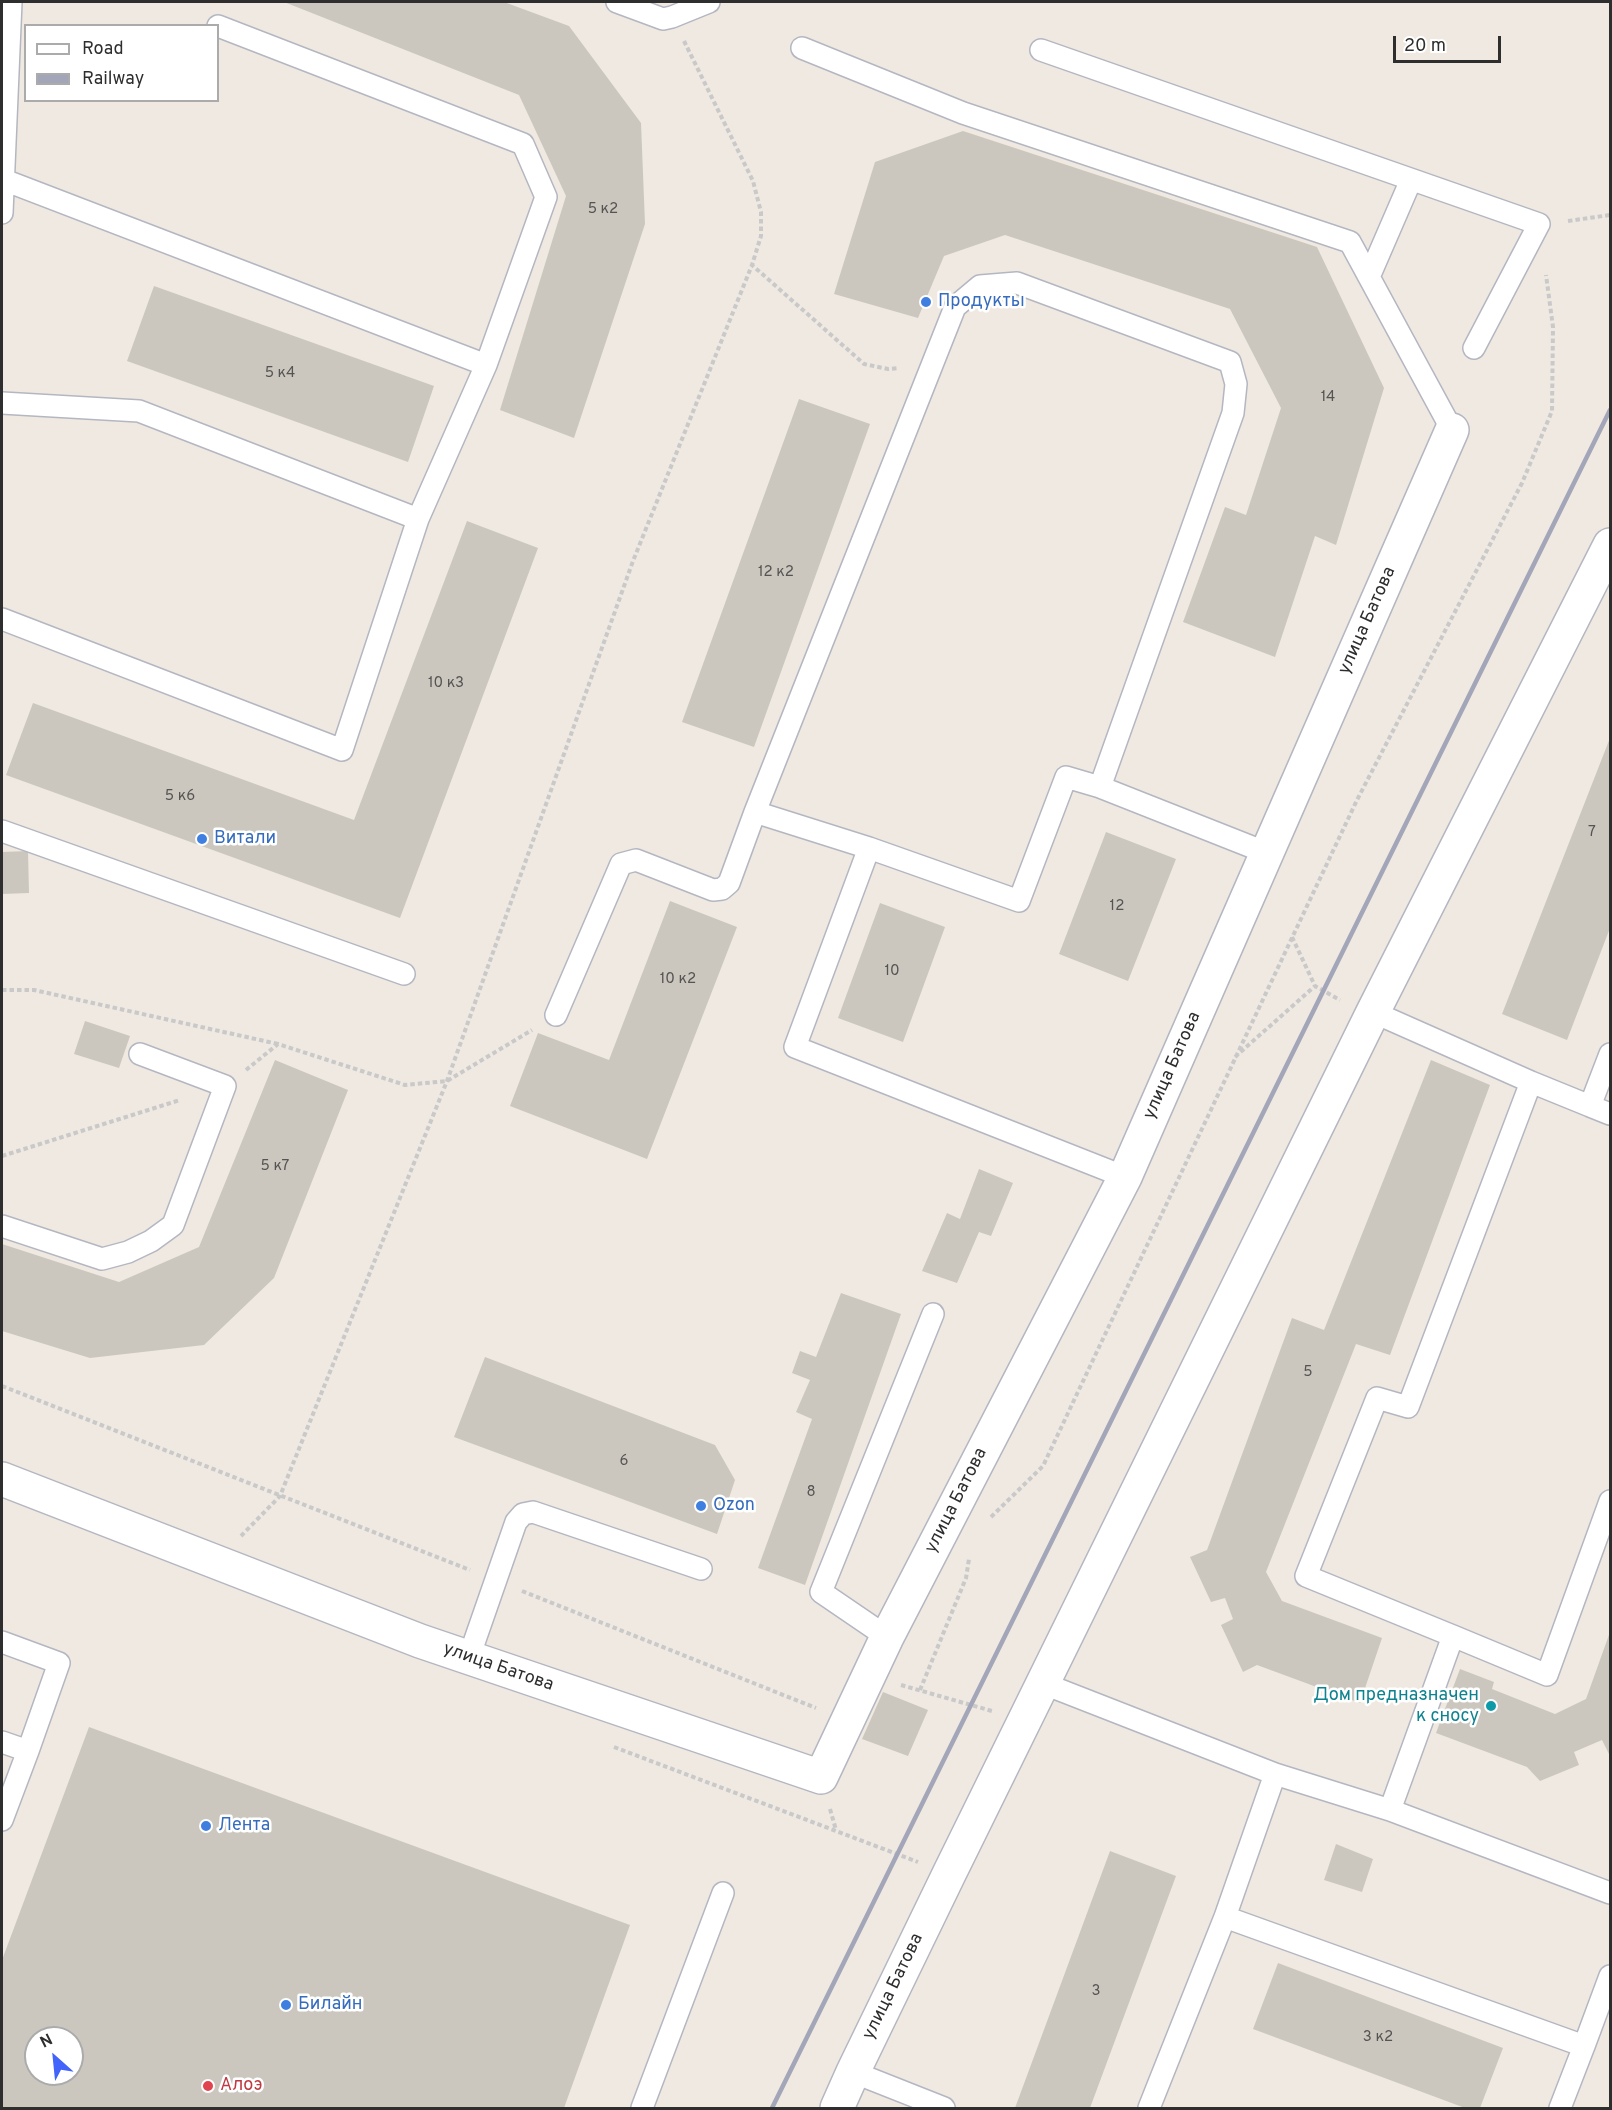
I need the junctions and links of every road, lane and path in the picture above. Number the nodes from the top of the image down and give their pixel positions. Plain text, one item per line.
1 (11, 2) edge
2 (617, 2) edge
3 (709, 2) edge
4 (672, 17) junction
5 (219, 27) edge
6 (18, 30) edge
7 (802, 48) dead end
8 (1041, 50) dead end
9 (4, 180) junction
10 (1411, 180) junction
11 (2, 213) edge
12 (1611, 215) edge
13 (1539, 224) junction
14 (753, 265) junction
15 (1369, 277) junction
16 (1474, 348) dead end
17 (486, 365) junction
18 (931, 367) junction
19 (2, 403) edge
20 (1452, 430) joint
21 (418, 519) junction
22 (1611, 545) edge
23 (2, 619) edge
24 (1100, 788) junction
25 (755, 812) junction
26 (2, 831) edge
27 (869, 848) junction
28 (1267, 853) junction
29 (1292, 937) junction
30 (404, 974) dead end
31 (1315, 986) junction
32 (2, 990) edge
33 (1373, 1012) junction
34 (556, 1015) joint
35 (278, 1044) junction
36 (140, 1054) dead end
37 (1611, 1054) edge
38 (1234, 1058) junction
39 (447, 1081) junction
40 (1531, 1082) junction
41 (225, 1086) junction
42 (1590, 1106) junction
43 (1611, 1114) edge
44 (2, 1156) edge
45 (1125, 1177) junction
46 (2, 1226) edge
47 (933, 1314) dead end
48 (2, 1386) edge
49 (2, 1479) edge
50 (280, 1496) junction
51 (1611, 1501) edge
52 (984, 1523) dead end
53 (969, 1554) dead end
54 (216, 1562) junction
55 (701, 1569) dead end
56 (496, 1581) junction
57 (887, 1636) junction
58 (1453, 1636) junction
59 (2, 1642) edge
60 (469, 1657) junction
61 (868, 1677) junction
62 (1042, 1683) junction
63 (920, 1690) junction
64 (1025, 1719) junction
65 (847, 1720) junction
66 (2, 1742) edge
67 (28, 1750) junction
68 (1275, 1773) junction
69 (1389, 1810) junction
70 (2, 1820) edge
71 (723, 1893) dead end
72 (1611, 1893) edge
73 (1225, 1917) junction
74 (1611, 1976) edge
75 (1584, 2046) junction
76 (853, 2072) junction
77 (1567, 2106) edge
78 (642, 2109) edge
79 (837, 2109) edge
80 (944, 2109) edge
81 (1149, 2109) edge

1 - 6 lane
2 - 4 lane
3 - 4 lane
4 - 14 path
5 - 17 lane
6 - 9 lane
7 - 15 lane
8 - 10 lane
9 - 11 lane
9 - 17 lane
10 - 13 lane
10 - 15 lane
12 - 13 path
13 - 16 lane
13 - 29 path
14 - 18 path
14 - 39 path
15 - 20 lane
17 - 21 lane
18 - 24 lane
18 - 25 lane
19 - 21 lane
20 - 28 street, улица Батова
21 - 23 lane
22 - 33 street, улица Батова
24 - 27 lane
24 - 28 lane
25 - 27 lane
25 - 34 lane
26 - 30 lane
27 - 45 lane
28 - 45 street, улица Батова
29 - 31 path
29 - 38 path
31 - 33 path
31 - 38 path
32 - 35 path
33 - 40 lane
33 - 62 street, улица Батова
34 - 39 path
35 - 39 path
35 - 41 path
36 - 41 lane
37 - 42 lane
38 - 52 path
39 - 50 path
40 - 42 lane
40 - 58 lane
41 - 44 path
41 - 46 lane
42 - 43 lane
45 - 57 street, улица Батова
47 - 57 lane
48 - 50 path
49 - 54 street, улица Батова
50 - 54 path
50 - 56 path
51 - 58 lane
53 - 63 path
54 - 60 street, улица Батова
55 - 56 lane
56 - 60 lane
56 - 65 path
57 - 61 street, улица Батова
58 - 69 lane
59 - 67 lane
60 - 65 street, улица Батова
61 - 63 path
61 - 65 street, улица Батова
62 - 64 street, улица Батова
62 - 68 lane
63 - 64 path
64 - 76 street, улица Батова
66 - 67 lane
67 - 70 lane
68 - 69 lane
68 - 73 lane
69 - 72 lane
71 - 78 lane
73 - 75 lane
73 - 81 lane
74 - 75 lane
75 - 77 lane
76 - 79 street, улица Батова
76 - 80 lane

